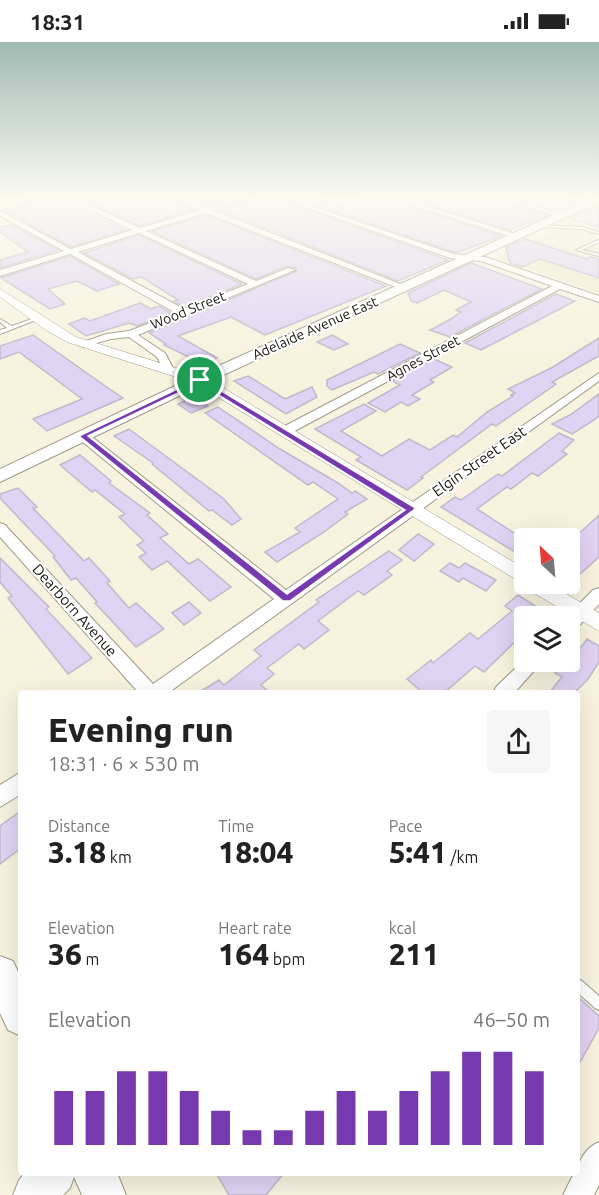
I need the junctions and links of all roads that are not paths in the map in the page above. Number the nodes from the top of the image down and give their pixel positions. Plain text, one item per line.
1 (70, 252) joint
2 (187, 252) edge
3 (313, 252) edge
4 (441, 252) edge
5 (484, 252) edge
6 (470, 258) junction
7 (291, 270) dead end
8 (0, 273) edge
9 (255, 284) junction
10 (560, 285) junction
11 (404, 287) junction
12 (0, 292) edge
13 (599, 299) edge
14 (182, 312) junction
15 (39, 318) junction
16 (0, 320) edge
17 (11, 328) junction
18 (0, 332) edge
19 (131, 334) junction
20 (83, 344) junction
21 (168, 368) junction
22 (599, 376) edge
23 (200, 380) junction
24 (285, 431) junction
25 (83, 436) junction
26 (0, 476) edge
27 (411, 509) junction
28 (0, 528) edge
29 (514, 571) edge
30 (548, 594) edge
31 (599, 594) edge
32 (286, 599) junction
33 (583, 619) edge
34 (523, 672) edge
35 (149, 690) edge
36 (156, 690) edge
37 (505, 690) edge
38 (18, 784) edge
39 (0, 797) edge
40 (0, 974) edge
41 (580, 987) edge
42 (599, 1004) edge
43 (18, 1011) edge
44 (52, 1176) edge
45 (96, 1176) edge
46 (34, 1195) edge
47 (105, 1195) edge

1 - 8 street
1 - 14 street
2 - 9 street
3 - 11 street
4 - 6 street
5 - 6 main road, Adelaide Avenue East
6 - 10 street
6 - 11 main road, Adelaide Avenue East
7 - 9 street, Wood Street
9 - 14 street, Wood Street
10 - 13 street
10 - 24 street, Agnes Street
11 - 23 main road, Adelaide Avenue East
12 - 15 street
14 - 19 street, Wood Street
15 - 17 lane
15 - 20 street
16 - 17 lane
17 - 18 lane
19 - 20 street, Wood Street
19 - 21 street
20 - 21 street
21 - 23 street
22 - 27 street, Elgin Street East
23 - 24 street
23 - 25 main road, Adelaide Avenue East
24 - 27 street
25 - 26 main road, Adelaide Avenue East
25 - 32 street
27 - 29 street
27 - 32 street, Elgin Street East
28 - 35 street, Dearborn Avenue
30 - 33 street
31 - 33 street
32 - 36 street, Elgin Street East
34 - 37 street
38 - 39 street
40 - 43 main road
41 - 42 lane
44 - 46 main road
45 - 47 main road

